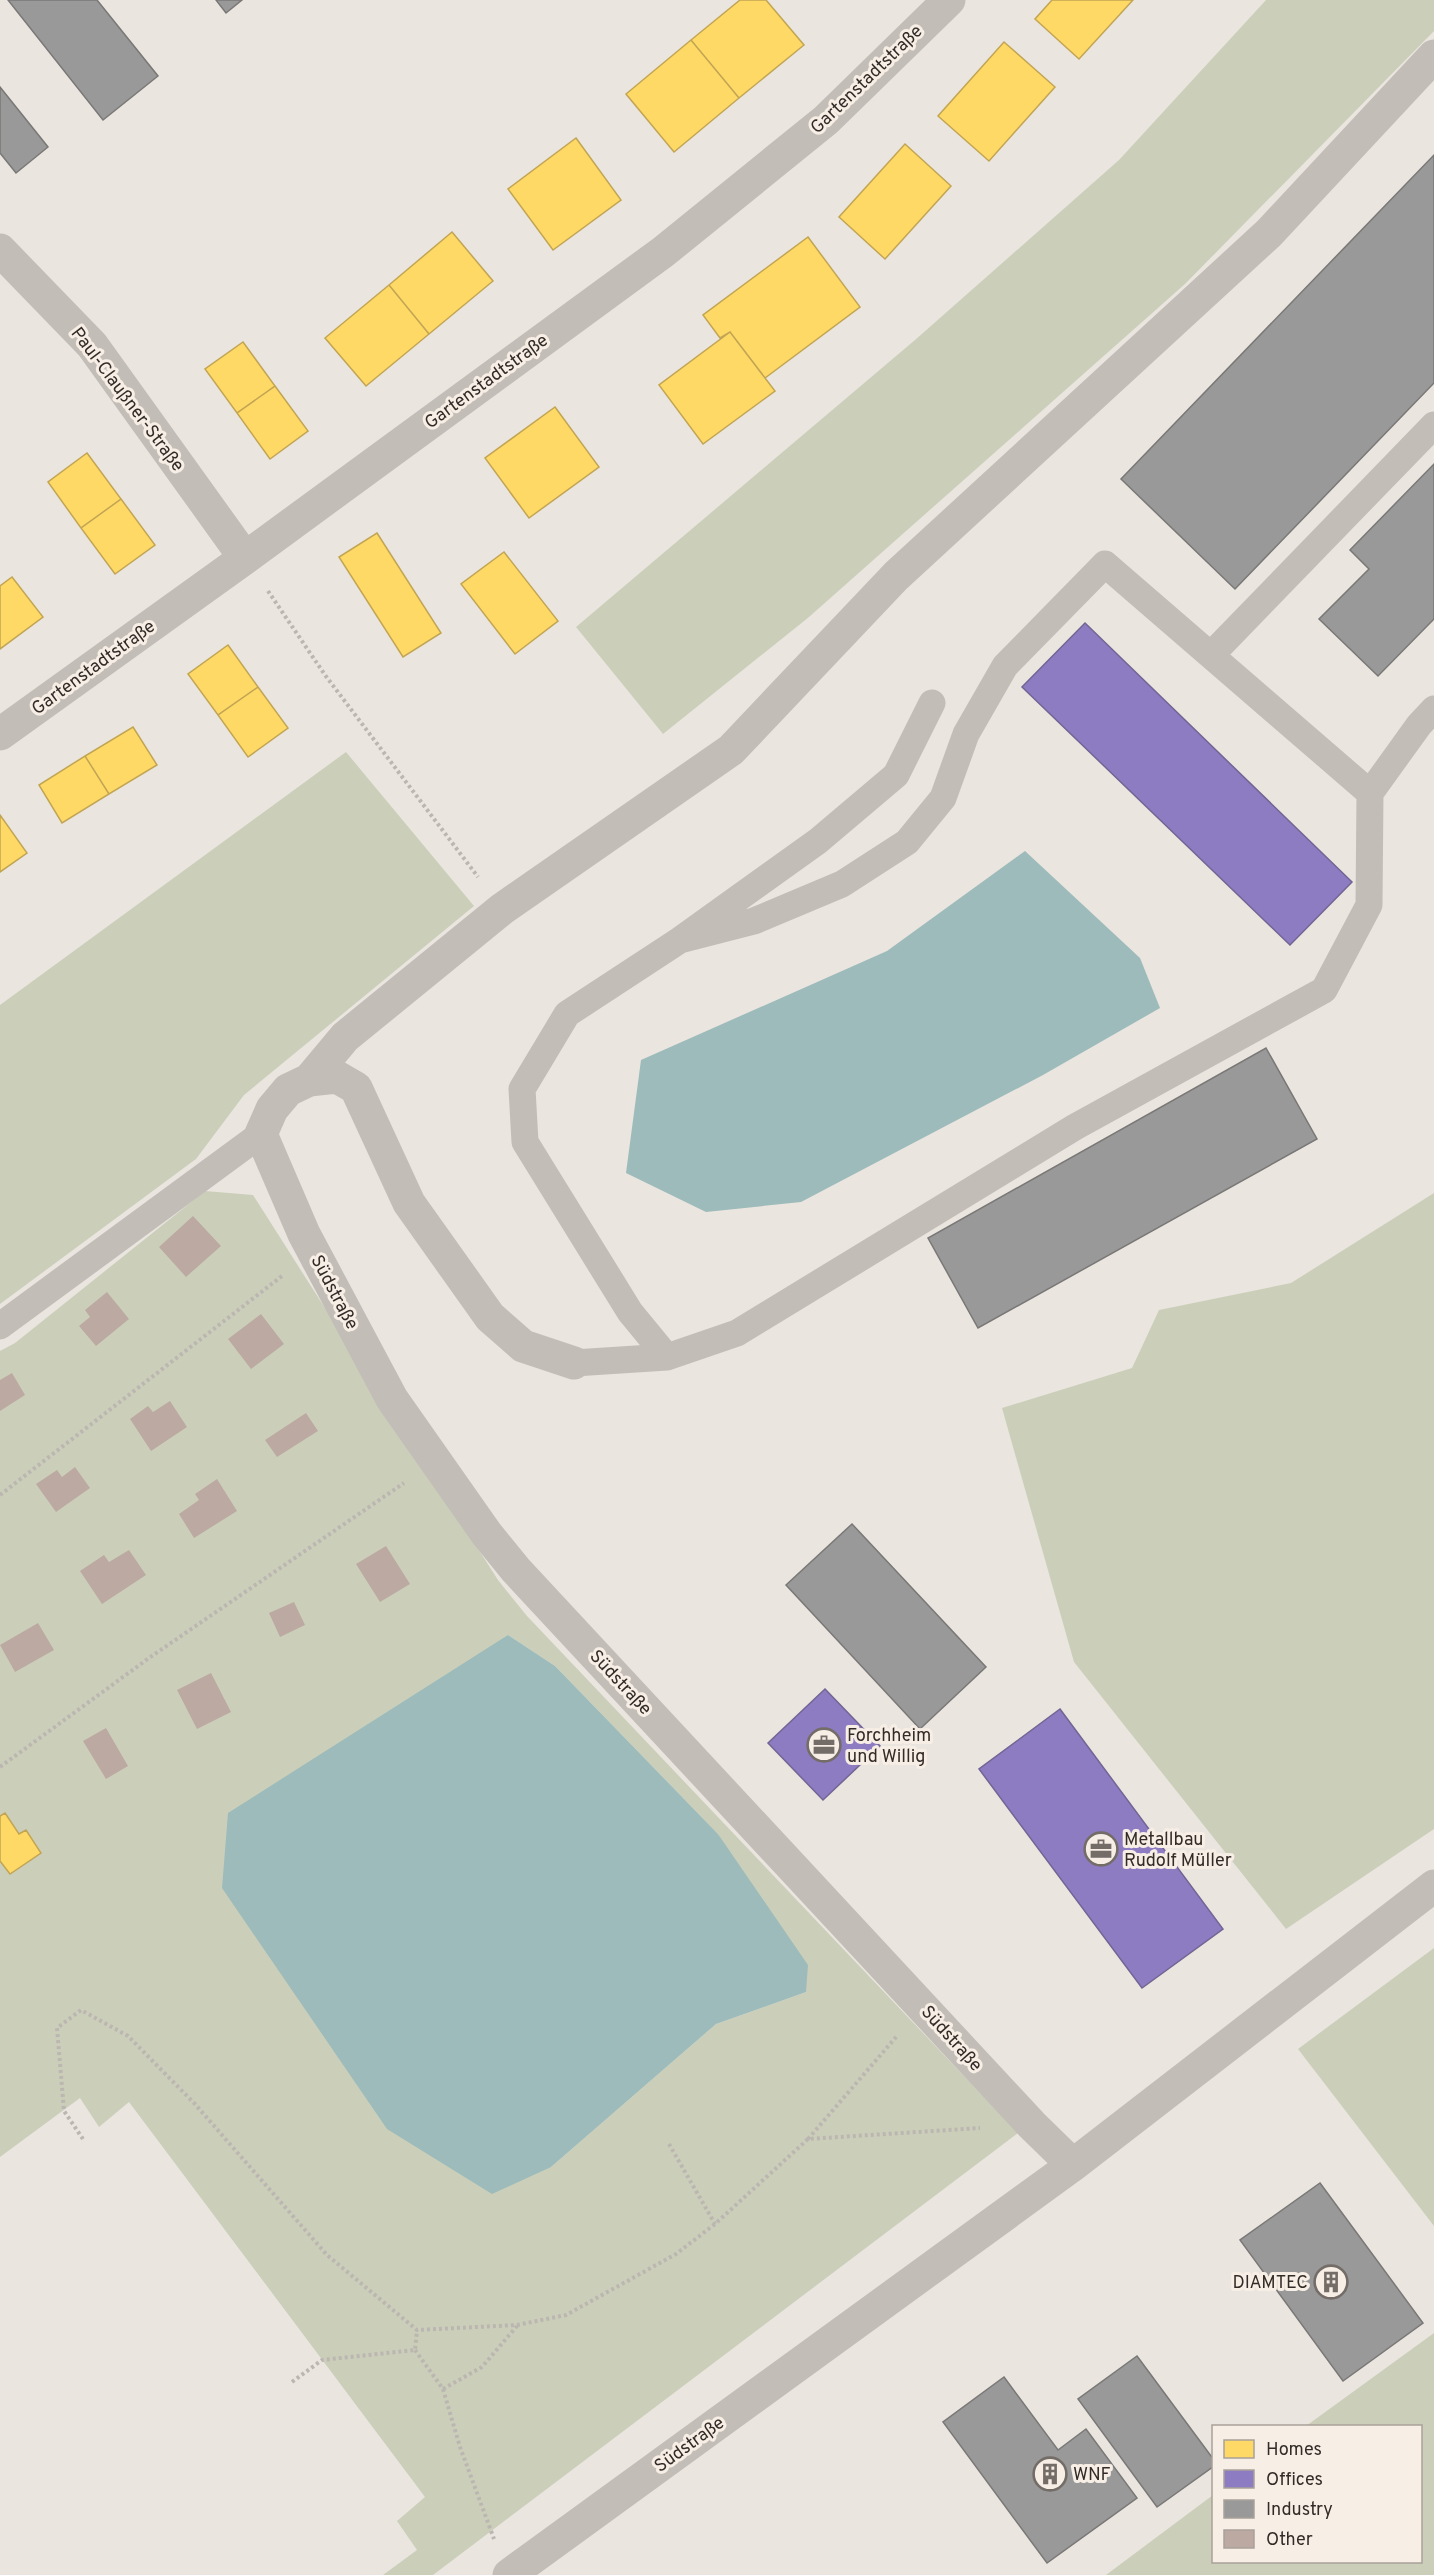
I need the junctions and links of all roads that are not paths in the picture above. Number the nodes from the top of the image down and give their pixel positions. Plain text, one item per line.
1 (949, 0) edge
2 (1434, 56) edge
3 (0, 250) edge
4 (1434, 425) edge
5 (245, 558) junction
6 (1211, 655) junction
7 (932, 703) dead end
8 (1434, 710) edge
9 (0, 734) edge
10 (1370, 793) junction
11 (680, 940) junction
12 (309, 1080) junction
13 (261, 1134) junction
14 (0, 1326) edge
15 (667, 1357) junction
16 (573, 1363) joint
17 (1434, 1886) edge
18 (1073, 2166) junction
19 (509, 2575) edge

1 - 5 street, Gartenstadtstraße
2 - 12 street
3 - 5 street, Paul-Claußner-Straße
4 - 6 lane
5 - 9 street, Gartenstadtstraße
6 - 10 lane
6 - 11 lane
7 - 11 lane
8 - 10 lane
10 - 15 lane
11 - 15 lane
12 - 13 street
12 - 16 street
13 - 14 lane
13 - 18 street, Südstraße
15 - 16 lane
17 - 18 street, Südstraße
18 - 19 street, Südstraße

